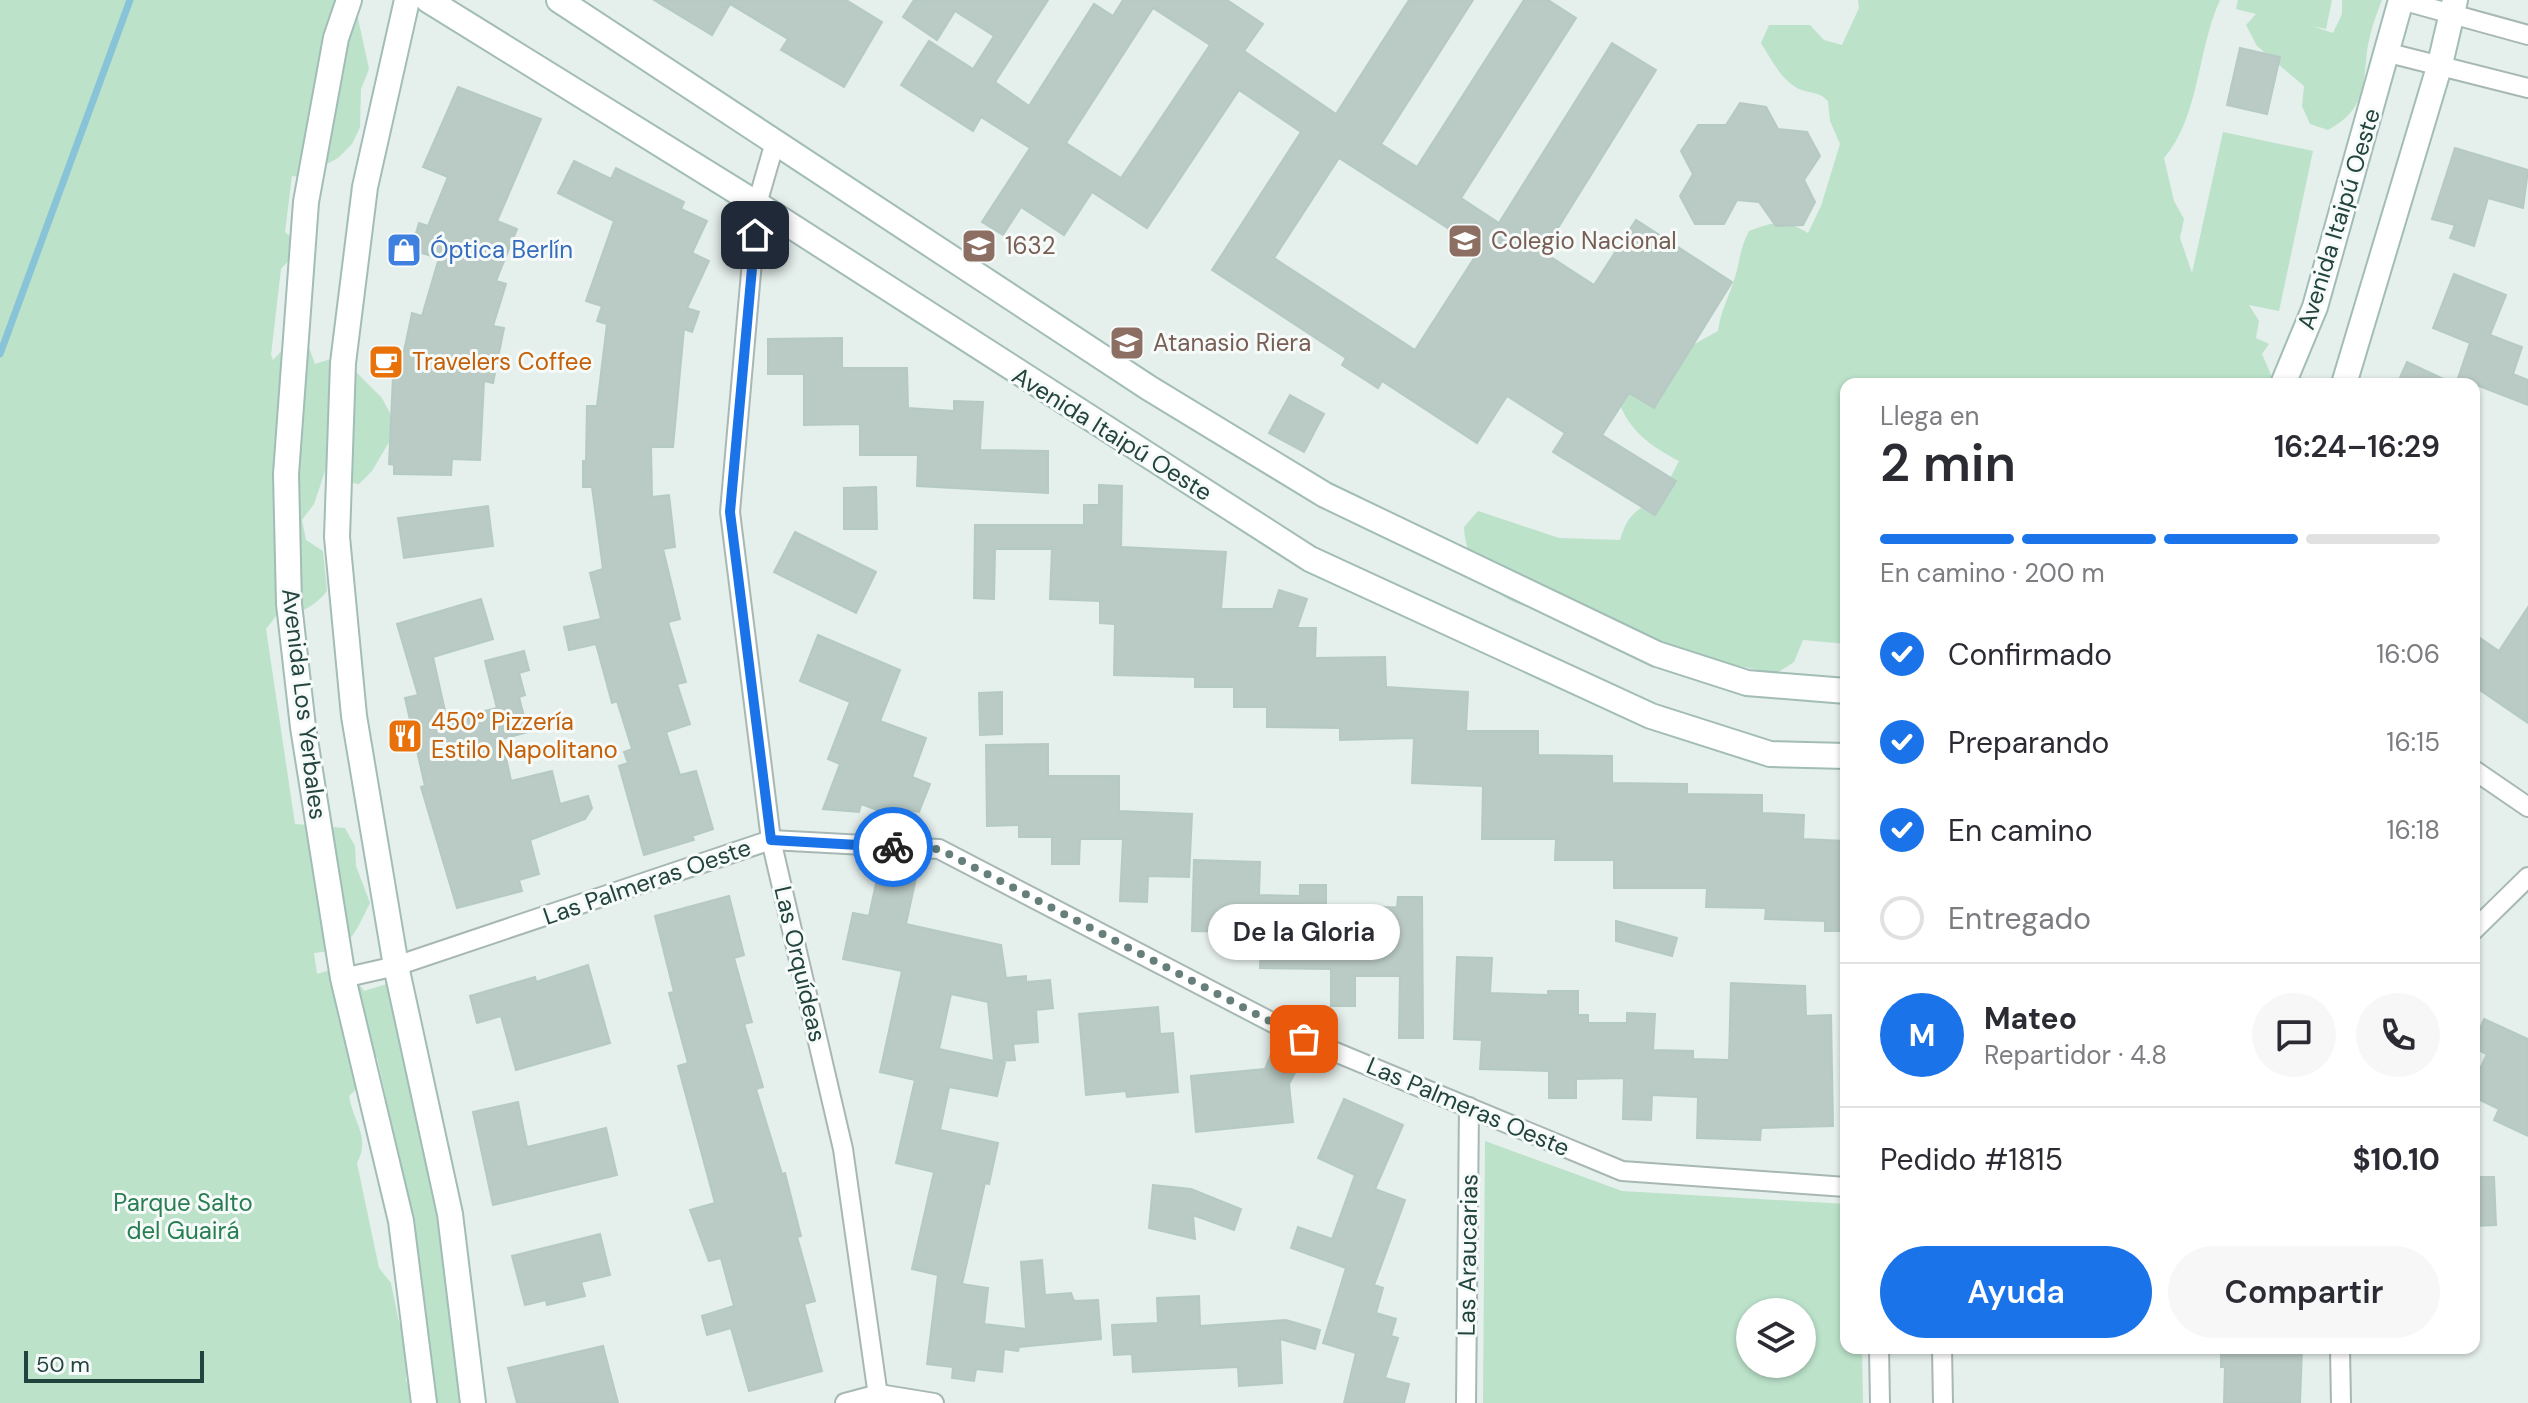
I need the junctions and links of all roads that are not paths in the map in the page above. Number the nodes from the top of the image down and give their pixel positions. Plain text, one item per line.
1 (349, 0) edge
2 (407, 0) edge
3 (428, 0) edge
4 (559, 0) edge
5 (2401, 0) edge
6 (2453, 7) edge
7 (2528, 35) edge
8 (2389, 53) junction
9 (2440, 64) junction
10 (2528, 88) edge
11 (775, 142) junction
12 (757, 204) junction
13 (2285, 378) edge
14 (2346, 378) edge
15 (1840, 691) edge
16 (1840, 756) edge
17 (2480, 774) edge
18 (2528, 807) edge
19 (771, 840) junction
20 (2528, 877) edge
21 (2480, 924) edge
22 (396, 966) junction
23 (343, 978) junction
24 (1469, 1107) junction
25 (1840, 1187) edge
26 (1879, 1354) edge
27 (1942, 1354) edge
28 (2340, 1354) edge
29 (879, 1398) edge
30 (424, 1403) edge
31 (473, 1403) edge
32 (845, 1403) edge
33 (934, 1403) edge
34 (1466, 1403) edge
35 (1880, 1403) edge
36 (1943, 1403) edge
37 (2341, 1403) edge

1 - 23 street, Avenida Los Yerbales
2 - 22 street
3 - 12 street, Avenida Itaipú Oeste
4 - 11 street
5 - 6 street
5 - 8 street, Avenida Itaipú Oeste
6 - 7 street
6 - 9 street
8 - 9 street
8 - 13 street, Avenida Itaipú Oeste
9 - 10 street
9 - 14 street
11 - 12 street, Las Orquídeas
11 - 15 street
12 - 16 street, Avenida Itaipú Oeste
12 - 19 street, Las Orquídeas
17 - 18 street
19 - 22 street, Las Palmeras Oeste
19 - 24 street, Las Palmeras Oeste
19 - 29 street, Las Orquídeas
20 - 21 street
22 - 23 street, Las Palmeras Oeste
22 - 31 street
23 - 30 street, Avenida Los Yerbales
24 - 25 street, Las Palmeras Oeste
24 - 34 street, Las Araucarias
26 - 35 street
27 - 36 street
28 - 37 street
29 - 32 street
29 - 33 street

